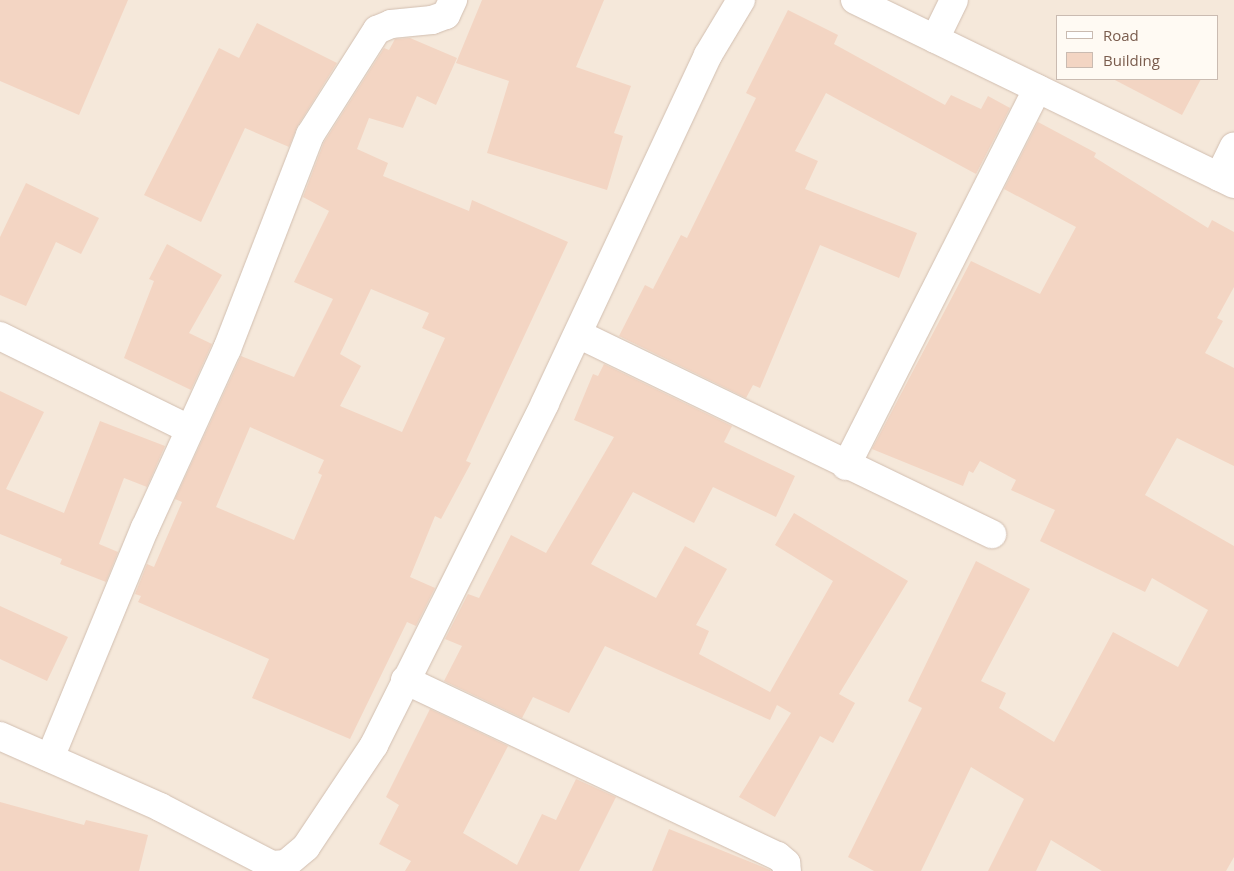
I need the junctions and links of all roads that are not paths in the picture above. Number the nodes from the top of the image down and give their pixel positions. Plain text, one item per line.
1 (453, 0) edge
2 (741, 0) edge
3 (855, 0) edge
4 (954, 0) edge
5 (935, 38) junction
6 (1037, 89) junction
7 (1234, 146) edge
8 (1227, 180) edge
9 (578, 334) junction
10 (0, 336) edge
11 (189, 429) junction
12 (846, 466) junction
13 (992, 534) dead end
14 (405, 680) junction
15 (0, 736) edge
16 (50, 758) junction
17 (787, 871) edge

1 - 11 street
2 - 9 street
3 - 5 street
4 - 5 street
5 - 6 street
6 - 8 street
6 - 12 street
7 - 8 street
9 - 12 street
9 - 14 street
10 - 11 street
11 - 16 street
12 - 13 street
14 - 16 street
14 - 17 street
15 - 16 street

